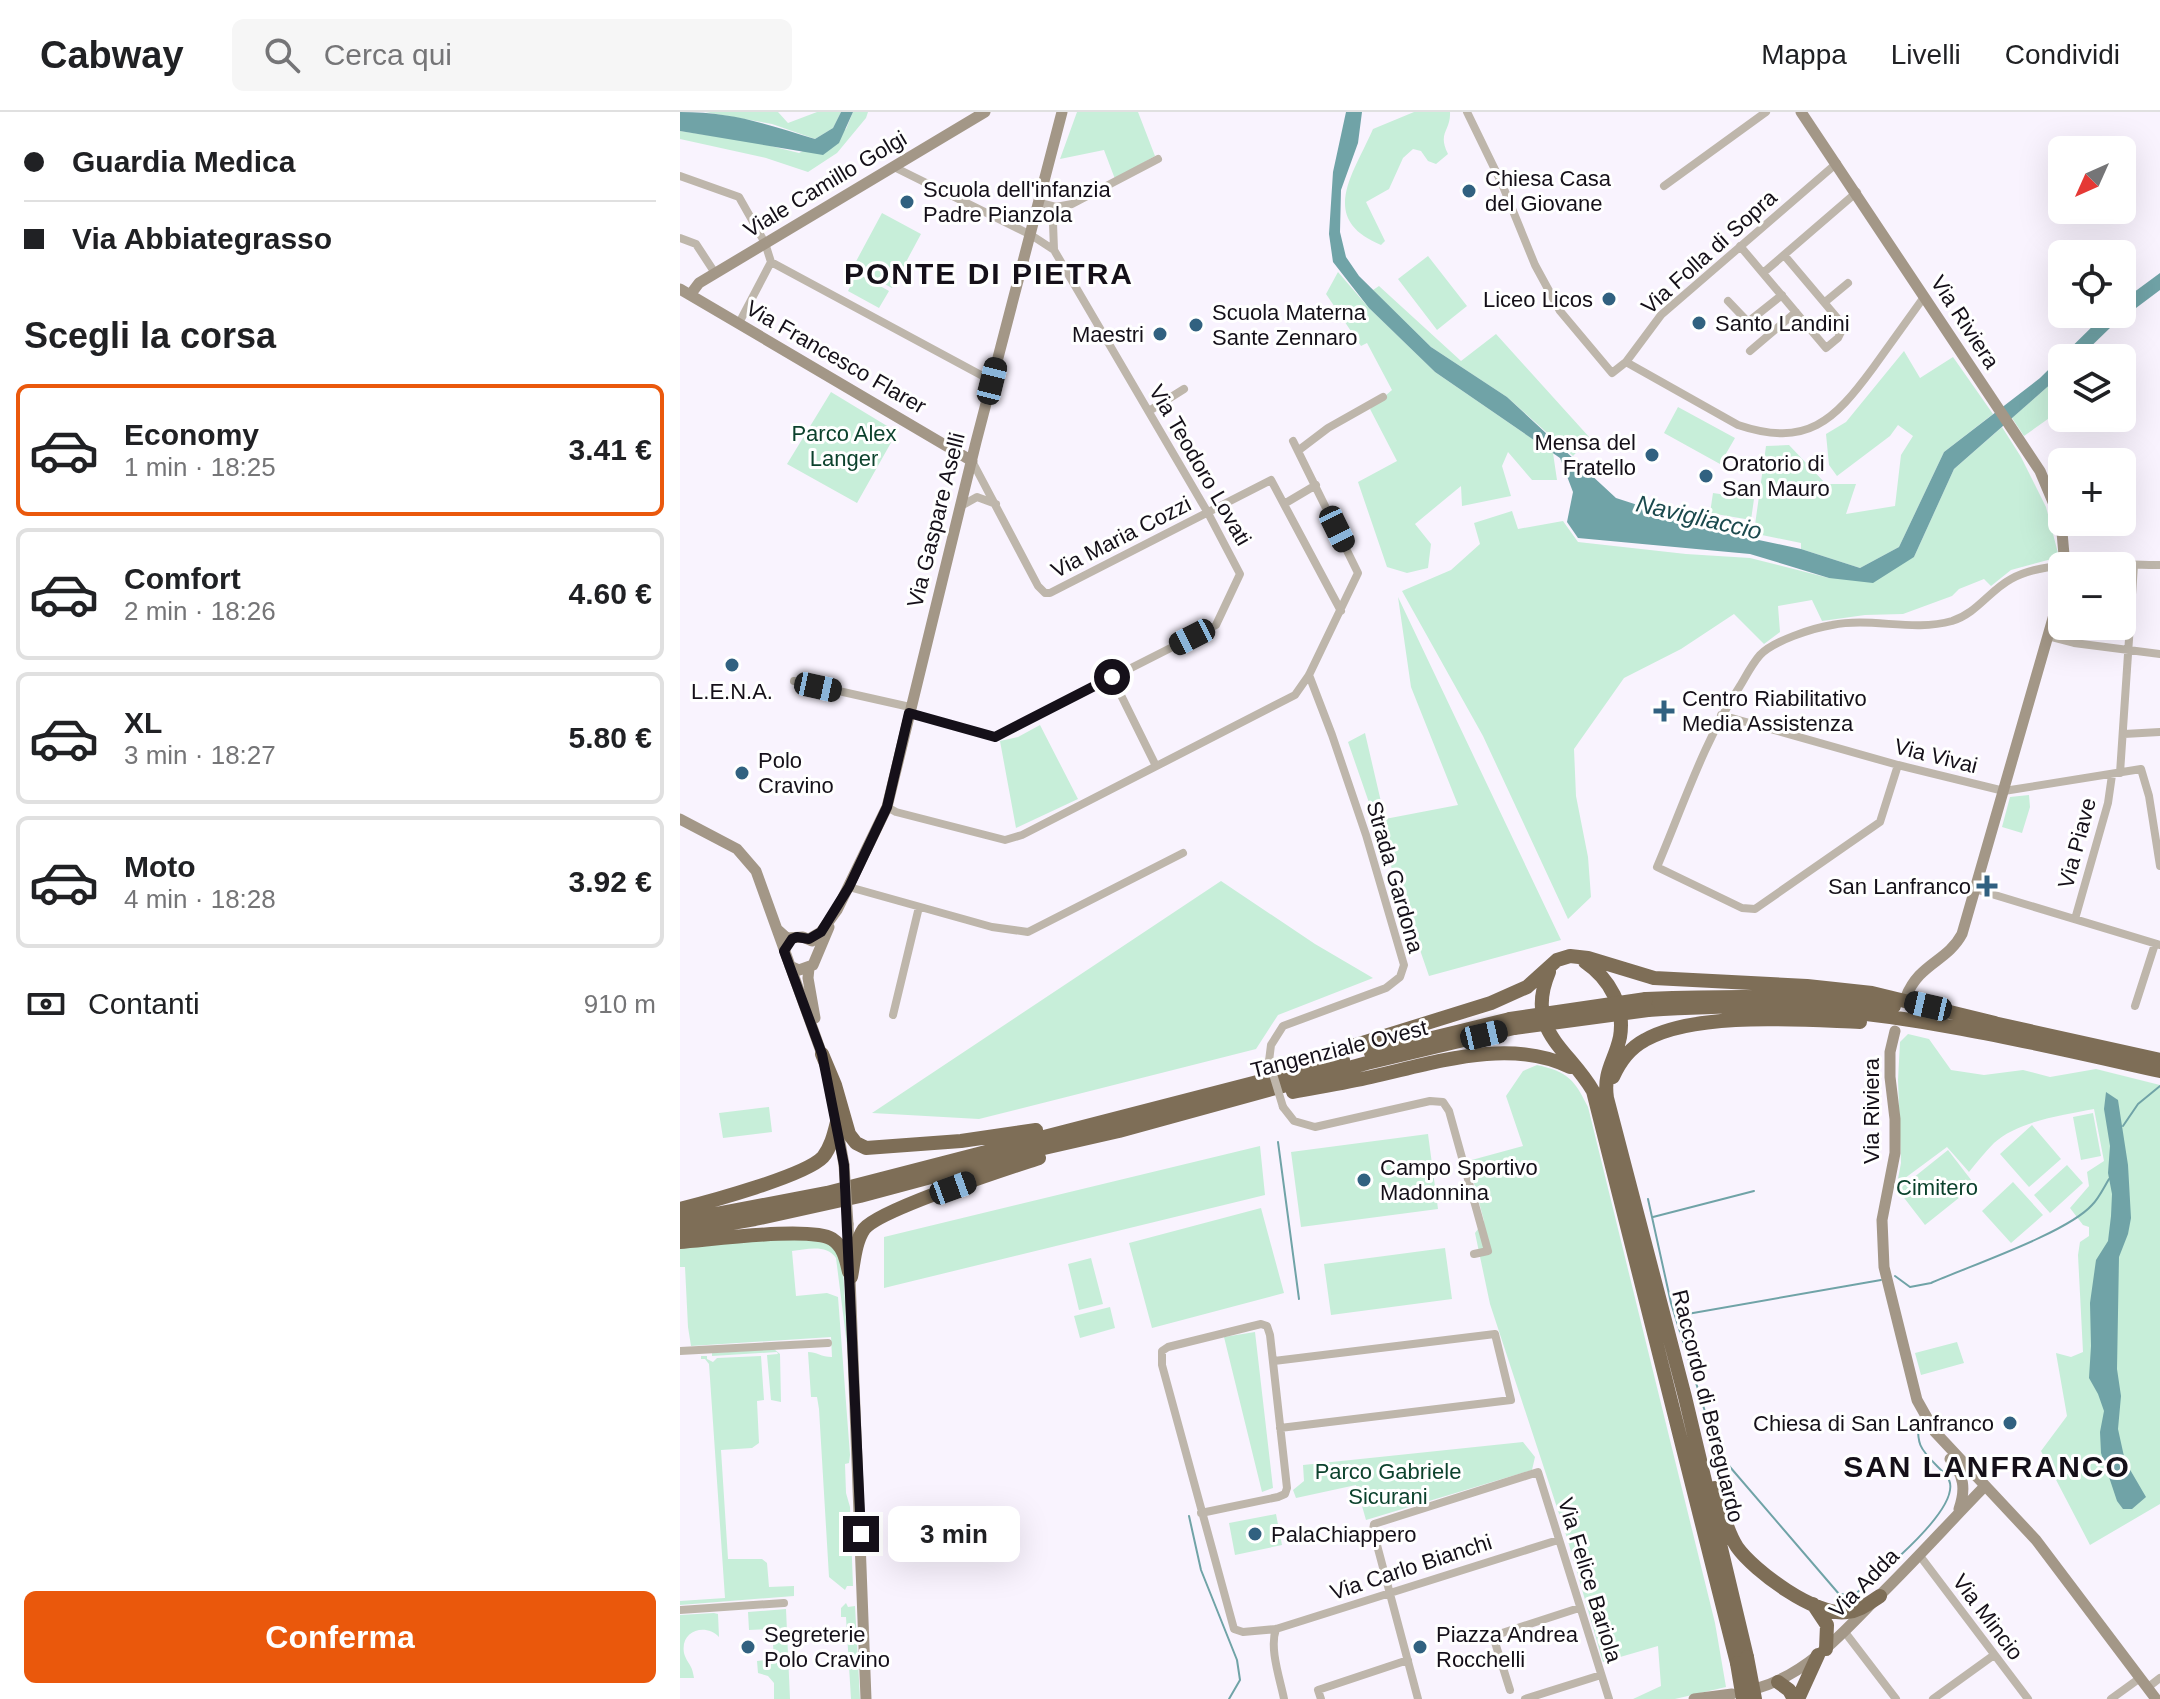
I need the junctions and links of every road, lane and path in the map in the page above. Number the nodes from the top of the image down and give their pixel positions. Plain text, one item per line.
1 (985, 112) edge
2 (1062, 112) edge
3 (1467, 112) edge
4 (1766, 112) edge
5 (1801, 112) edge
6 (1158, 159) dead end
7 (1837, 163) junction
8 (894, 167) junction
9 (680, 176) edge
10 (1664, 186) dead end
11 (1857, 192) junction
12 (1040, 203) junction
13 (1056, 207) junction
14 (1031, 235) junction
15 (680, 238) edge
16 (765, 243) junction
17 (1740, 246) junction
18 (1054, 250) junction
19 (1784, 255) junction
20 (771, 262) junction
21 (715, 273) junction
22 (1763, 273) junction
23 (1848, 283) dead end
24 (686, 294) edge
25 (1782, 295) junction
26 (1924, 297) junction
27 (1728, 301) dead end
28 (1825, 302) junction
29 (1796, 312) junction
30 (739, 323) junction
31 (1750, 351) dead end
32 (1626, 362) junction
33 (992, 381) junction
34 (1184, 389) dead end
35 (1383, 397) dead end
36 (1149, 411) junction
37 (1293, 441) dead end
38 (1299, 450) junction
39 (972, 461) junction
40 (1316, 485) junction
41 (996, 504) junction
42 (1284, 504) junction
43 (961, 506) junction
44 (1208, 513) junction
45 (2065, 552) edge
46 (2136, 565) edge
47 (2160, 565) edge
48 (2048, 569) edge
49 (1341, 611) junction
50 (2048, 633) edge
51 (2047, 636) junction
52 (2130, 640) edge
53 (2129, 651) junction
54 (2160, 654) edge
55 (1309, 675) junction
56 (1112, 677) junction
57 (794, 681) dead end
58 (910, 710) junction
59 (1721, 715) junction
60 (2160, 732) edge
61 (2124, 734) junction
62 (1898, 765) junction
63 (1156, 766) junction
64 (2116, 774) junction
65 (2004, 791) junction
66 (887, 807) junction
67 (680, 819) edge
68 (1183, 853) dead end
69 (2160, 866) edge
70 (849, 887) junction
71 (1975, 889) junction
72 (919, 907) junction
73 (837, 910) junction
74 (2075, 919) junction
75 (775, 926) junction
76 (792, 939) junction
77 (809, 939) junction
78 (2158, 944) edge
79 (784, 951) junction
80 (817, 956) junction
81 (1574, 956) junction
82 (1552, 964) junction
83 (790, 966) junction
84 (809, 968) junction
85 (1906, 997) dead end
86 (2135, 1006) dead end
87 (893, 1015) dead end
88 (1991, 1028) junction
89 (1895, 1031) dead end
90 (821, 1050) junction
91 (2160, 1060) edge
92 (2160, 1071) edge
93 (1588, 1082) junction
94 (1218, 1097) junction
95 (1150, 1109) junction
96 (837, 1122) junction
97 (1610, 1127) junction
98 (1119, 1131) junction
99 (819, 1160) junction
100 (844, 1165) junction
101 (680, 1209) edge
102 (680, 1221) edge
103 (680, 1232) edge
104 (680, 1242) edge
105 (1474, 1254) dead end
106 (851, 1277) junction
107 (828, 1343) dead end
108 (680, 1351) edge
109 (1274, 1361) junction
110 (1685, 1397) junction
111 (1280, 1428) junction
112 (1935, 1432) junction
113 (1984, 1487) junction
114 (1201, 1513) junction
115 (1957, 1515) junction
116 (1558, 1540) junction
117 (1920, 1556) junction
118 (1389, 1593) junction
119 (1880, 1596) junction
120 (784, 1603) dead end
121 (1813, 1604) junction
122 (1579, 1608) junction
123 (680, 1610) edge
124 (1276, 1629) junction
125 (1844, 1631) junction
126 (1822, 1652) junction
127 (1994, 1655) junction
128 (1408, 1660) junction
129 (1739, 1662) junction
130 (1601, 1675) junction
131 (2160, 1678) edge
132 (1778, 1682) junction
133 (1510, 1690) dead end
134 (2149, 1692) edge
135 (1756, 1694) edge
136 (1738, 1697) edge
137 (866, 1699) edge
138 (1284, 1699) edge
139 (1321, 1699) edge
140 (1418, 1699) edge
141 (1525, 1699) edge
142 (1609, 1699) edge
143 (1694, 1699) edge
144 (1796, 1699) edge
145 (1896, 1699) edge
146 (1933, 1699) edge
147 (2028, 1699) edge
148 (2111, 1699) edge

1 - 8 street, Viale Camillo Golgi
2 - 12 street, Via Gaspare Aselli
3 - 32 street, Via Folla di Sopra
4 - 10 street
5 - 7 street, Via Riviera
6 - 13 street
7 - 11 street, Via Riviera
7 - 17 street, Via Folla di Sopra
8 - 14 street, Via Teodoro Lovati
8 - 16 street, Viale Camillo Golgi
9 - 16 street
11 - 19 street
11 - 26 street, Via Riviera
12 - 13 street
12 - 14 street, Via Gaspare Aselli
13 - 18 street
14 - 18 street, Via Teodoro Lovati
14 - 33 street, Via Gaspare Aselli
15 - 21 street
16 - 20 street
16 - 21 street, Viale Camillo Golgi
17 - 22 street
17 - 32 street, Via Folla di Sopra
18 - 36 street, Via Teodoro Lovati
19 - 22 street
19 - 28 street
20 - 30 street
20 - 33 street
21 - 24 street, Viale Camillo Golgi
22 - 25 street
23 - 28 street
24 - 30 street, Via Francesco Flarer
25 - 27 street
25 - 29 street
26 - 32 street
26 - 45 street, Via Riviera
28 - 29 street
29 - 31 street
30 - 39 street, Via Francesco Flarer
33 - 39 street, Via Gaspare Aselli
34 - 36 street
35 - 38 street
36 - 44 street, Via Teodoro Lovati
37 - 38 street
38 - 40 street
39 - 41 street
39 - 43 street, Via Gaspare Aselli
40 - 42 street
40 - 49 street
41 - 43 street
41 - 44 street, Via Maria Cozzi
42 - 44 street, Via Maria Cozzi
42 - 49 street
43 - 58 street, Via Gaspare Aselli
44 - 56 street, Via Teodoro Lovati
46 - 47 street
48 - 59 street
49 - 55 street
50 - 51 street
51 - 53 street
51 - 65 street
52 - 53 street, Via Piave
53 - 54 street
53 - 61 street, Via Piave
55 - 63 street
55 - 105 street, Strada Gardona, bridge
56 - 58 street
56 - 63 street
57 - 58 street
58 - 66 street, Via Gaspare Aselli
59 - 62 street, Via Vivai
59 - 62 street
60 - 61 street
61 - 64 street, Via Piave
62 - 65 street, Via Vivai
63 - 66 street
64 - 65 street
64 - 69 street
64 - 74 street, Via Piave
65 - 71 street
66 - 70 street, Via Gaspare Aselli
67 - 75 street
68 - 72 street
70 - 72 street
70 - 73 street, Via Gaspare Aselli
71 - 74 street
71 - 85 street
72 - 87 street
73 - 77 street, Via Gaspare Aselli
73 - 80 street, Via Gaspare Aselli
74 - 78 street
75 - 76 street
75 - 79 street
76 - 77 street
76 - 79 street
77 - 80 street
78 - 86 street
79 - 83 street
80 - 84 street
81 - 82 highway
81 - 88 highway
81 - 97 highway
82 - 93 highway
82 - 94 highway
83 - 84 street
83 - 90 street
84 - 90 street
88 - 91 highway, Tangenziale Ovest
88 - 92 highway, Tangenziale Ovest
88 - 94 highway, Tangenziale Ovest, bridge
88 - 97 highway
89 - 112 street, Via Riviera
90 - 95 highway
90 - 96 street
93 - 94 highway
93 - 97 highway
94 - 95 highway, Tangenziale Ovest
94 - 98 highway, Tangenziale Ovest
95 - 102 highway, Tangenziale Ovest
96 - 99 highway
96 - 100 street
97 - 110 highway, Raccordo di Bereguardo
97 - 129 highway, Raccordo di Bereguardo
98 - 103 highway, Tangenziale Ovest
98 - 106 highway
99 - 100 highway
99 - 101 highway
100 - 106 street, bridge
104 - 106 highway
106 - 137 street
107 - 108 street
109 - 111 street
109 - 111 street
109 - 114 street
110 - 121 highway
110 - 129 highway, Raccordo di Bereguardo
111 - 114 street
112 - 113 street
112 - 115 street
113 - 115 street, Via Adda
113 - 134 street
114 - 124 street, Via Carlo Bianchi
115 - 117 street, Via Adda
116 - 118 street, Via Carlo Bianchi
116 - 118 street, Via Felice Bariola
116 - 122 street, Via Felice Bariola
117 - 119 street, Via Adda
117 - 127 street, Via Mincio
118 - 124 street, Via Carlo Bianchi
118 - 128 street
119 - 121 highway
119 - 125 street, Via Adda
120 - 123 street
121 - 126 highway
122 - 130 street, Via Felice Bariola
122 - 133 street
124 - 138 street
125 - 126 street, Via Adda
125 - 145 street
126 - 132 street, Via Adda
126 - 144 highway
127 - 146 street
127 - 147 street, Via Mincio
128 - 139 street
128 - 140 street
129 - 135 highway, Raccordo di Bereguardo, bridge
129 - 136 highway, Raccordo di Bereguardo, bridge
130 - 141 street
130 - 142 street, Via Felice Bariola
131 - 134 street
132 - 135 street, Via Adda
132 - 144 highway
134 - 148 street
136 - 143 street

